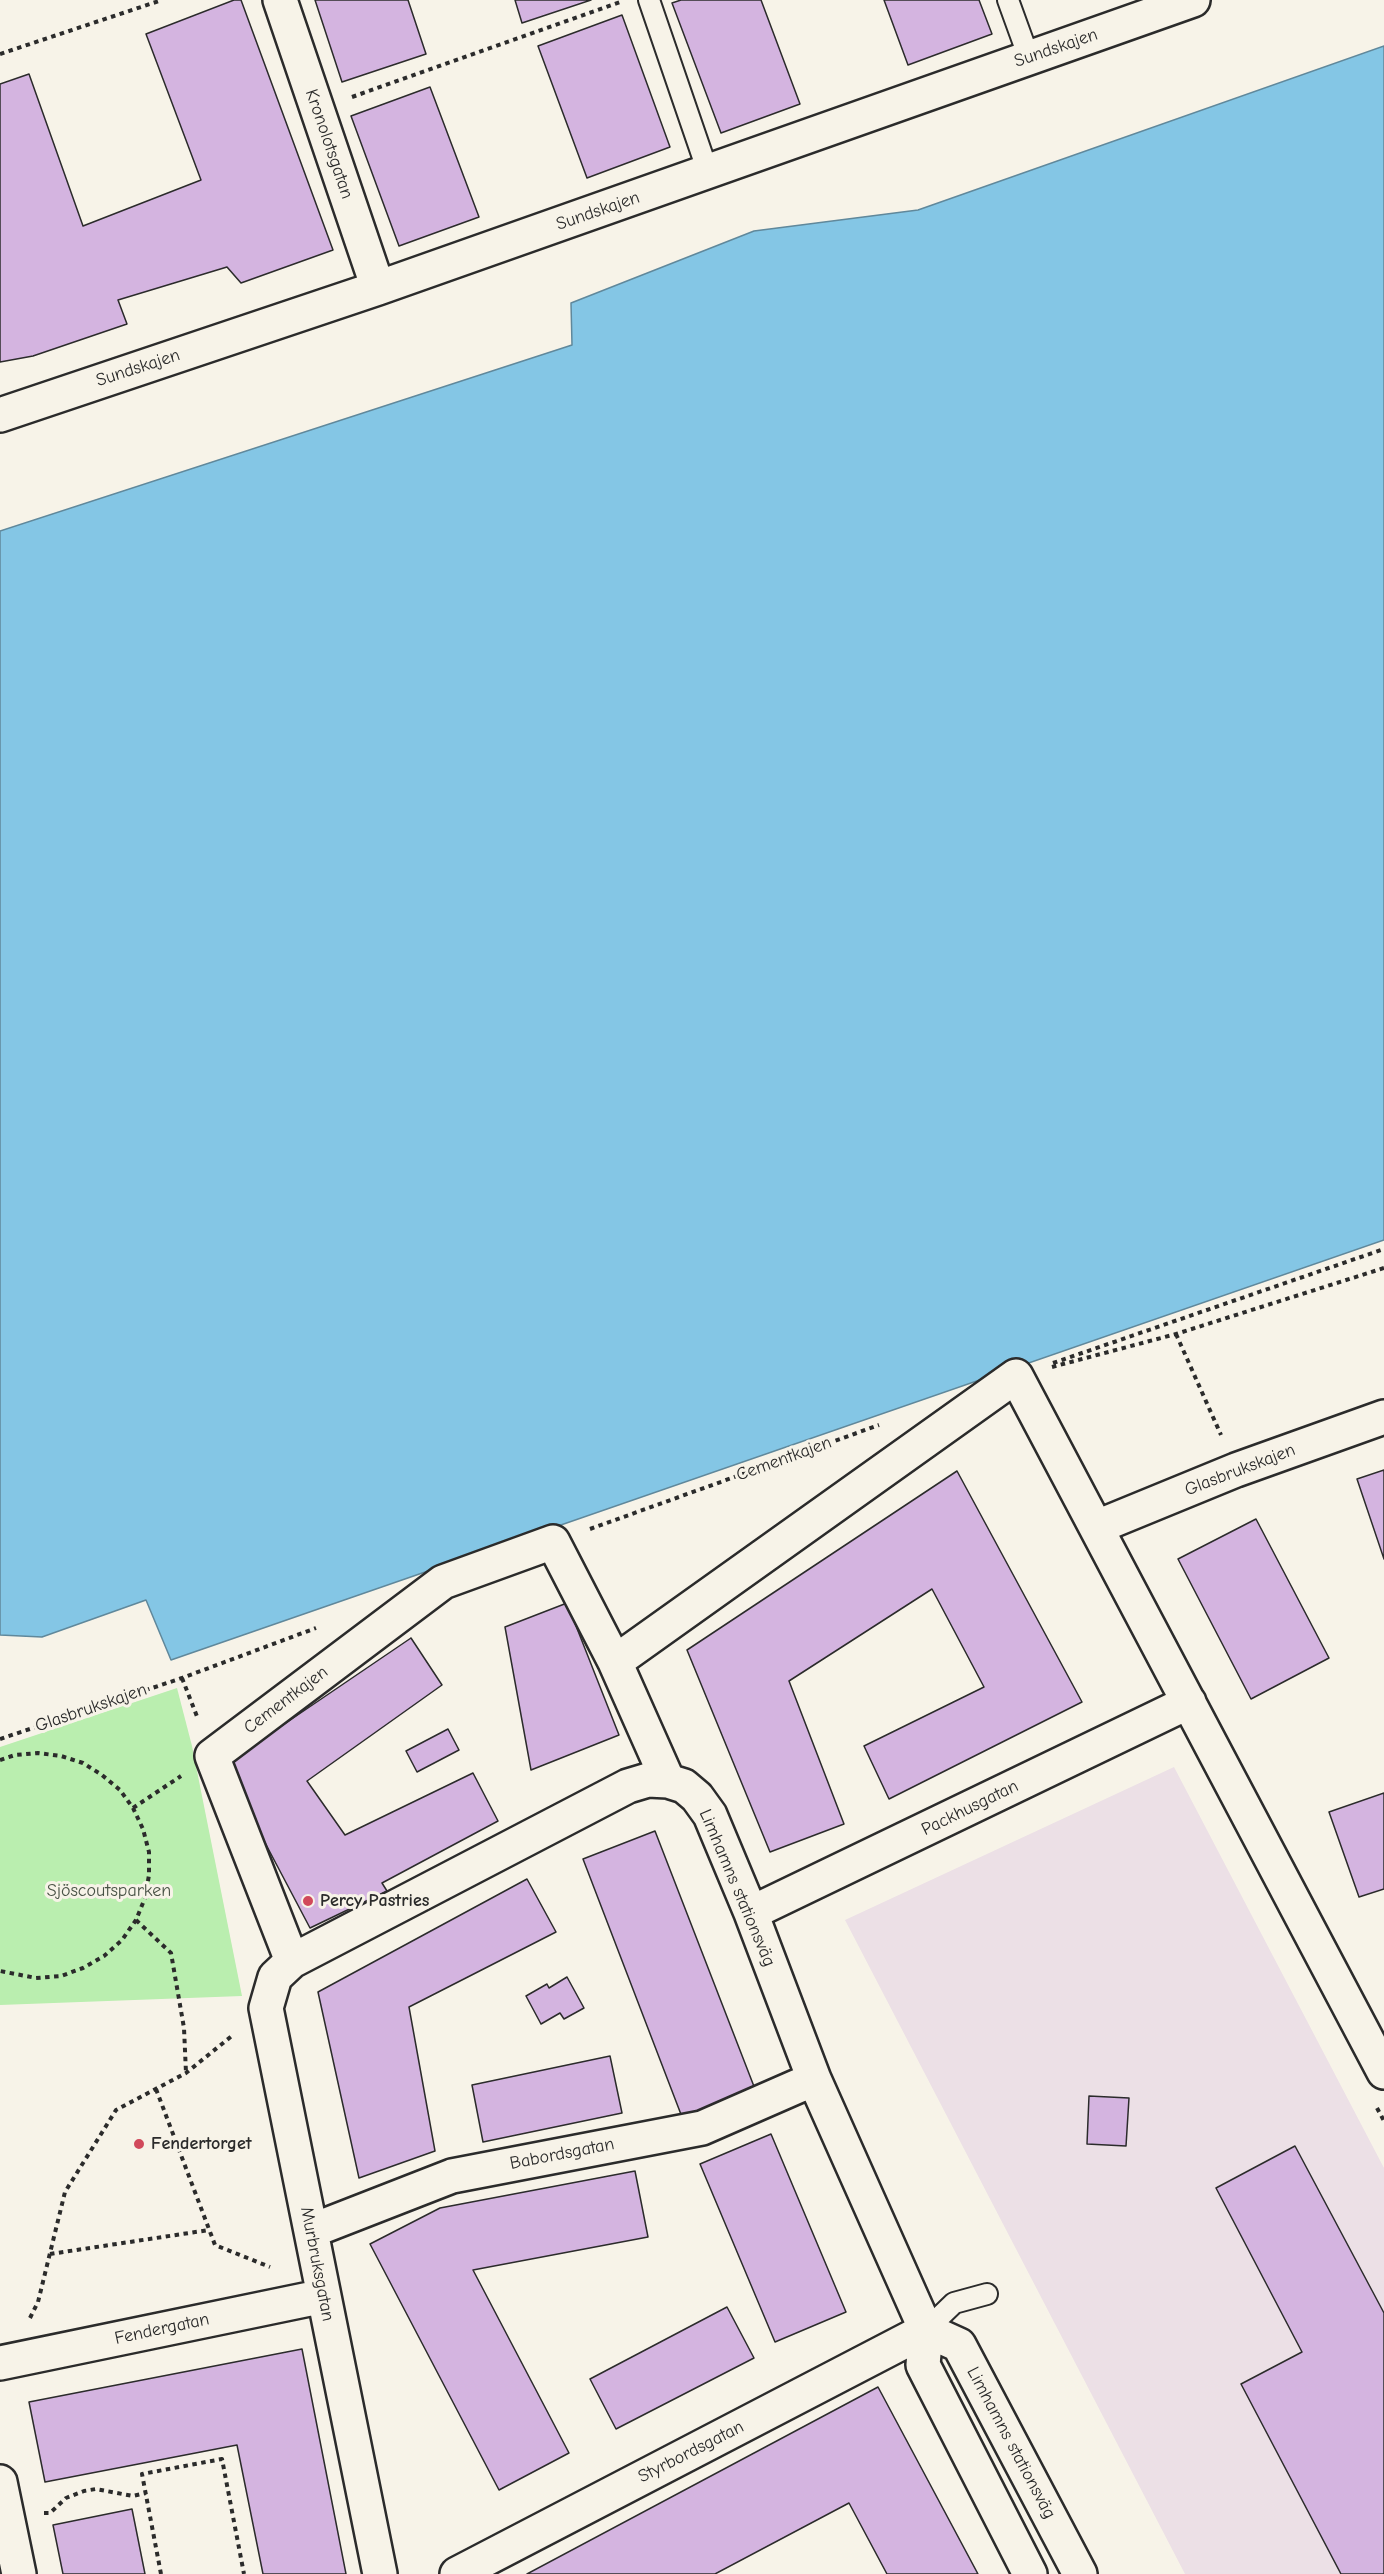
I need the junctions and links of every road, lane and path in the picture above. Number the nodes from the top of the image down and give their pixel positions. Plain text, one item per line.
1 (162, 0) edge
2 (280, 0) edge
3 (626, 0) edge
4 (649, 0) edge
5 (1008, 0) edge
6 (1193, 0) edge
7 (0, 54) edge
8 (1029, 58) junction
9 (317, 110) junction
10 (708, 172) junction
11 (378, 288) junction
12 (0, 414) edge
13 (1384, 1249) edge
14 (1384, 1268) edge
15 (1176, 1334) junction
16 (1016, 1376) junction
17 (1384, 1417) edge
18 (884, 1423) dead end
19 (1236, 1470) junction
20 (1096, 1527) junction
21 (553, 1542) junction
22 (615, 1662) junction
23 (200, 1670) dead end
24 (1189, 1702) junction
25 (0, 1739) edge
26 (212, 1756) junction
27 (0, 1760) edge
28 (668, 1781) junction
29 (133, 1808) junction
30 (751, 1913) junction
31 (136, 1920) junction
32 (292, 1961) junction
33 (0, 1971) edge
34 (266, 2008) junction
35 (1384, 2072) edge
36 (186, 2073) junction
37 (814, 2079) junction
38 (156, 2089) junction
39 (209, 2230) junction
40 (311, 2231) junction
41 (49, 2254) junction
42 (278, 2271) dead end
43 (987, 2294) dead end
44 (324, 2296) junction
45 (926, 2330) junction
46 (3, 2362) edge
47 (0, 2482) edge
48 (146, 2493) junction
49 (8, 2518) junction
50 (19, 2574) edge
51 (161, 2574) edge
52 (244, 2574) edge
53 (380, 2574) edge
54 (457, 2574) edge
55 (1030, 2574) edge
56 (1080, 2574) edge

1 - 7 path
2 - 9 street, Kronolotsgatan
3 - 9 path
4 - 10 lane
5 - 8 lane
6 - 8 street, Sundskajen
8 - 10 street, Sundskajen
9 - 11 street, Kronolotsgatan
10 - 11 street, Sundskajen
11 - 12 street, Sundskajen
13 - 16 path
14 - 15 path
15 - 16 path
15 - 19 path
16 - 20 street
16 - 22 street
17 - 19 street, Glasbrukskajen
18 - 21 path, Cementkajen
19 - 20 street, Glasbrukskajen
20 - 24 street
21 - 22 street
21 - 26 street, Cementkajen
22 - 28 street
23 - 25 path, Glasbrukskajen
24 - 30 street, Packhusgatan
24 - 35 street
26 - 29 path
26 - 32 street
27 - 29 path
28 - 30 street, Limhamns stationsväg
28 - 32 street
29 - 31 path
30 - 37 street, Limhamns stationsväg
31 - 33 path
31 - 36 path
32 - 34 street, Murbruksgatan
34 - 36 path
34 - 40 street, Murbruksgatan
36 - 38 path
37 - 40 street, Babordsgatan
37 - 45 street, Limhamns stationsväg
38 - 39 path
38 - 41 path
39 - 41 path
39 - 42 path
40 - 44 street, Murbruksgatan
41 - 46 path
43 - 45 lane
44 - 46 street, Fendergatan
44 - 53 street, Murbruksgatan
45 - 54 street, Styrbordsgatan
45 - 55 street, Limhamns stationsväg
45 - 56 street, Limhamns stationsväg
47 - 49 street
48 - 49 path
48 - 51 path
48 - 52 path
49 - 50 street

